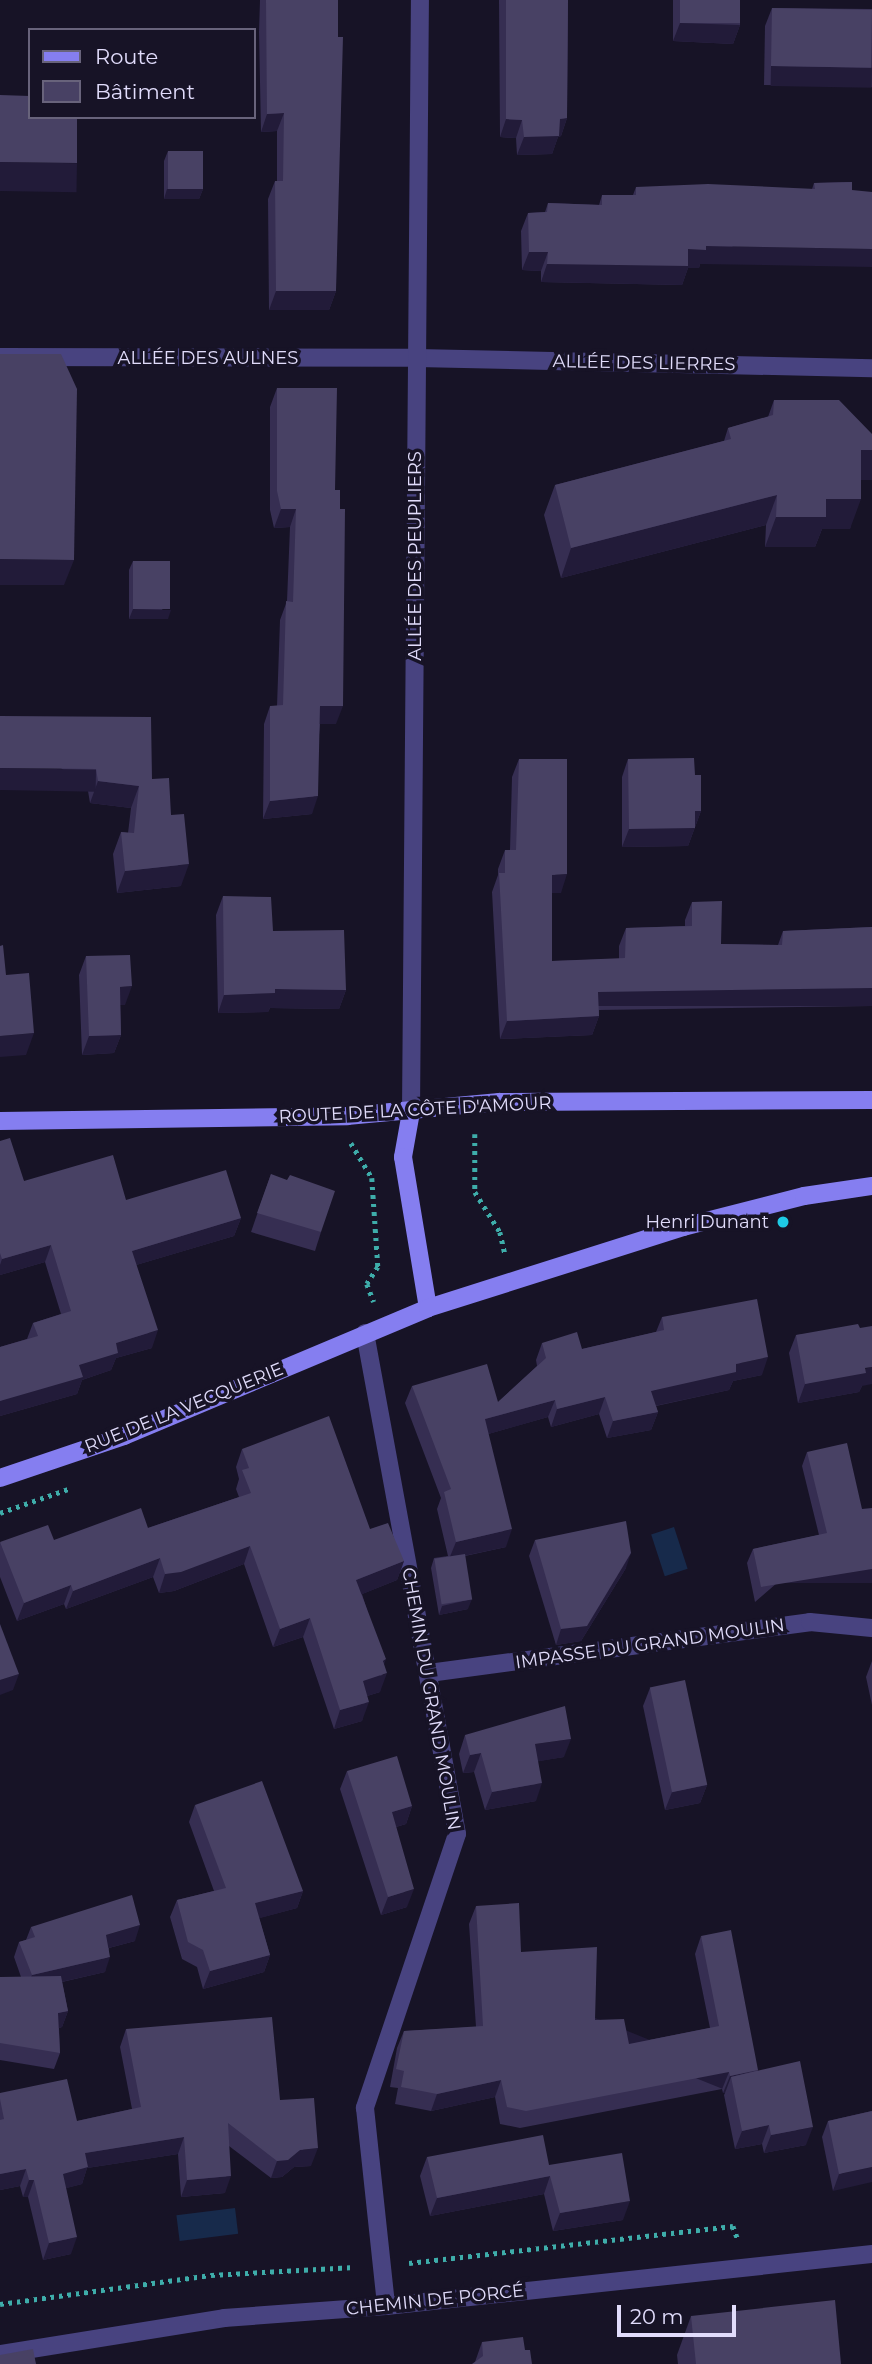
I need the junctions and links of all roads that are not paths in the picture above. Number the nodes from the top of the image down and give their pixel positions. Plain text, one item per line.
1 (420, 0) edge
2 (0, 357) edge
3 (416, 358) junction
4 (872, 368) edge
5 (872, 1100) edge
6 (411, 1112) junction
7 (0, 1121) edge
8 (872, 1186) edge
9 (428, 1308) junction
10 (365, 1332) junction
11 (0, 1478) edge
12 (872, 1628) edge
13 (429, 1673) junction
14 (872, 2254) edge
15 (386, 2306) junction
16 (0, 2354) edge

1 - 3 street, ALLÉE DES PEUPLIERS
2 - 3 street, ALLÉE DES AULNES
3 - 4 street, ALLÉE DES LIERRES
3 - 6 street, ALLÉE DES PEUPLIERS
5 - 6 main road, ROUTE DE LA CÔTE D'AMOUR
6 - 7 main road, ROUTE DE LA CÔTE D'AMOUR
6 - 9 main road
8 - 9 main road
9 - 10 main road
10 - 11 main road, RUE DE LA VECQUERIE
10 - 13 street, CHEMIN DU GRAND MOULIN
12 - 13 street, IMPASSE DU GRAND MOULIN
13 - 15 street, CHEMIN DU GRAND MOULIN
14 - 15 street, CHEMIN DE PORCÉ
15 - 16 street, CHEMIN DE PORCÉ

